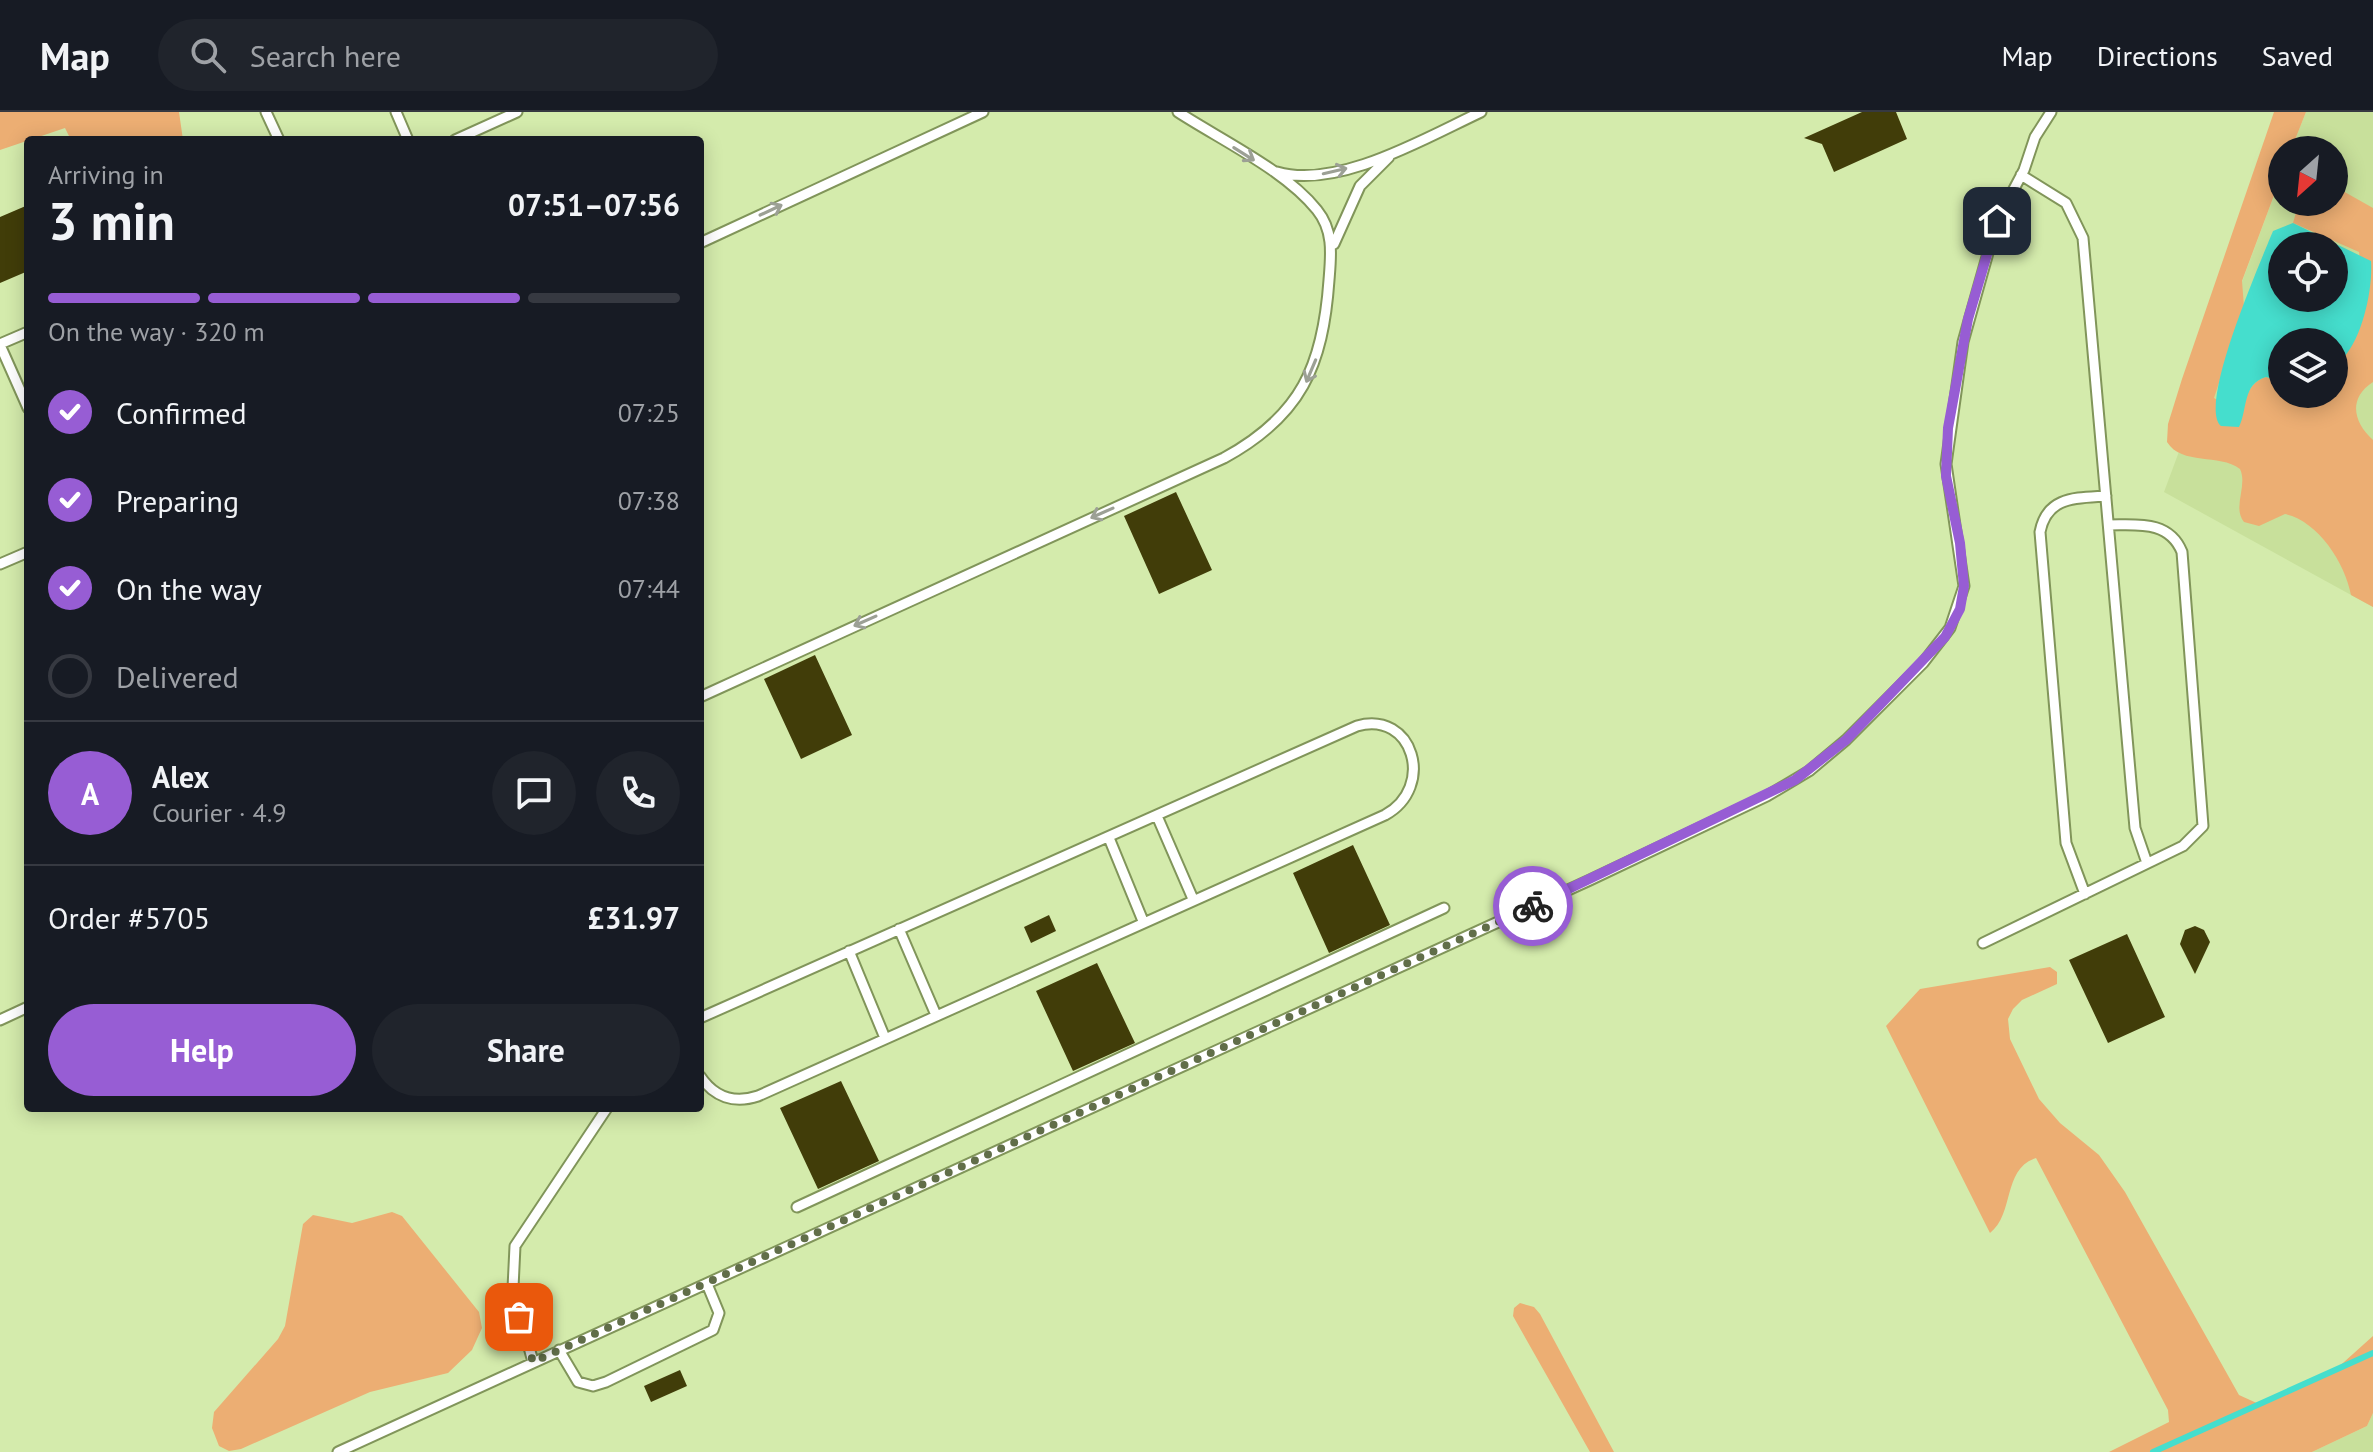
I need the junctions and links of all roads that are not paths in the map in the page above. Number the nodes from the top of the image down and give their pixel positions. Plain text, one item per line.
1 (266, 112) edge
2 (396, 112) edge
3 (517, 112) edge
4 (983, 112) edge
5 (1178, 112) edge
6 (1481, 112) edge
7 (2051, 112) edge
8 (277, 136) edge
9 (406, 136) edge
10 (464, 136) edge
11 (1402, 149) junction
12 (1266, 168) junction
13 (2021, 175) junction
14 (704, 241) edge
15 (1331, 257) junction
16 (24, 334) edge
17 (0, 344) edge
18 (24, 399) edge
19 (2106, 496) junction
20 (2109, 525) junction
21 (24, 554) edge
22 (0, 564) edge
23 (704, 695) edge
24 (1157, 816) junction
25 (1109, 838) junction
26 (2147, 863) junction
27 (2085, 894) junction
28 (1193, 899) junction
29 (1444, 908) dead end
30 (1143, 921) junction
31 (899, 929) junction
32 (1983, 943) dead end
33 (849, 951) junction
34 (24, 1009) edge
35 (936, 1015) junction
36 (704, 1016) edge
37 (0, 1020) edge
38 (885, 1038) junction
39 (704, 1080) edge
40 (604, 1112) edge
41 (797, 1207) dead end
42 (707, 1284) junction
43 (559, 1350) junction
44 (533, 1362) junction
45 (338, 1452) edge

1 - 8 lane
2 - 9 lane
3 - 10 lane
14 -> 4 lane
5 -> 12 lane
6 - 11 lane
7 - 13 lane
12 -> 11 lane
11 - 15 lane
12 - 15 lane
13 - 19 lane
13 - 42 lane
15 -> 23 lane
16 - 17 lane
17 - 18 lane
19 - 20 lane
19 - 27 lane
20 - 26 lane
20 - 26 lane
21 - 22 lane
24 - 25 lane
24 - 28 lane
24 - 28 lane
25 - 30 lane
25 - 31 lane
26 - 27 lane
27 - 32 lane
28 - 30 lane
29 - 41 lane
30 - 35 lane
31 - 33 lane
31 - 35 lane
33 - 36 lane
33 - 38 lane
34 - 37 lane
35 - 38 lane
38 - 39 lane
40 - 44 lane
42 - 43 lane
42 - 43 lane
43 - 44 lane
44 - 45 lane

